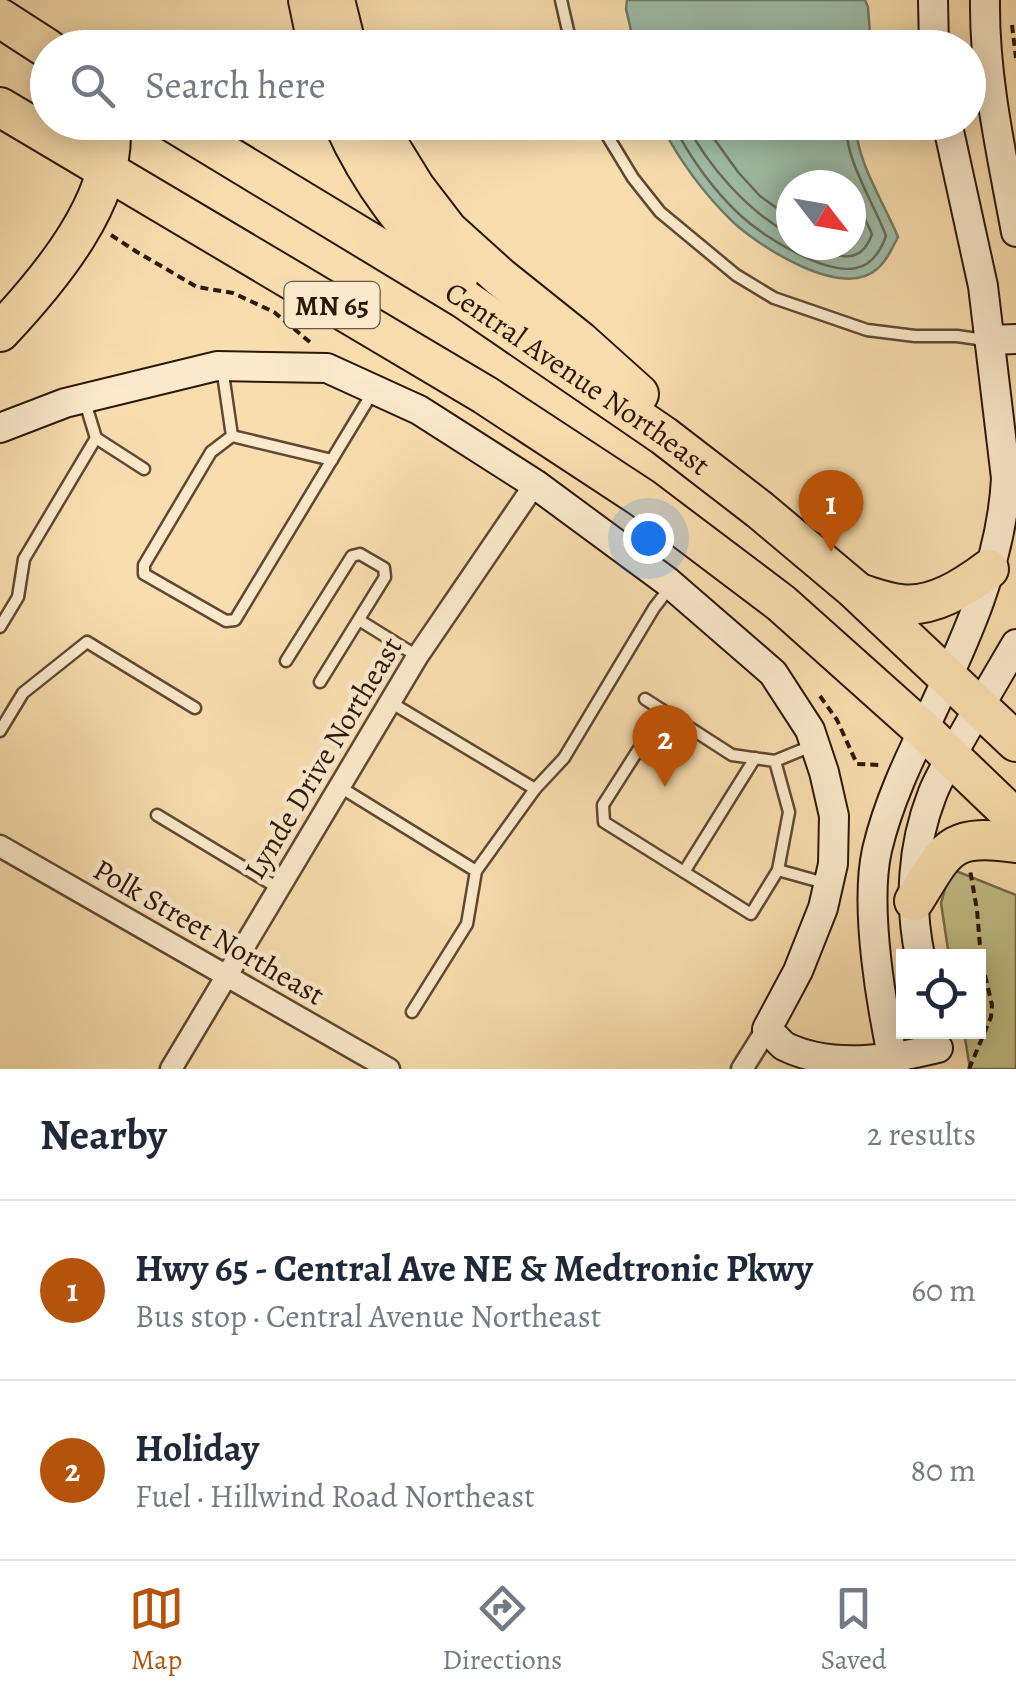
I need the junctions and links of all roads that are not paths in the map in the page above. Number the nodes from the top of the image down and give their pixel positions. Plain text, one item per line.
1 (308, 0) edge
2 (336, 0) edge
3 (561, 0) edge
4 (932, 0) edge
5 (985, 0) edge
6 (0, 18) edge
7 (314, 30) edge
8 (343, 30) edge
9 (568, 30) edge
10 (933, 30) edge
11 (984, 30) edge
12 (30, 37) edge
13 (986, 47) edge
14 (0, 107) edge
15 (30, 125) edge
16 (56, 140) edge
17 (111, 140) edge
18 (202, 140) edge
19 (351, 140) edge
20 (386, 140) edge
21 (608, 140) edge
22 (950, 140) edge
23 (107, 170) junction
24 (1016, 232) edge
25 (0, 332) edge
26 (1002, 339) edge
27 (526, 341) junction
28 (222, 366) junction
29 (374, 390) junction
30 (84, 398) junction
31 (0, 428) edge
32 (232, 436) junction
33 (96, 438) junction
34 (332, 460) junction
35 (144, 469) dead end
36 (535, 484) junction
37 (760, 510) junction
38 (990, 569) junction
39 (672, 585) junction
40 (858, 592) junction
41 (359, 620) junction
42 (0, 627) edge
43 (1016, 644) edge
44 (418, 657) junction
45 (286, 660) dead end
46 (947, 679) junction
47 (320, 682) dead end
48 (645, 700) dead end
49 (390, 702) junction
50 (979, 707) junction
51 (194, 708) dead end
52 (663, 711) junction
53 (923, 730) junction
54 (0, 732) edge
55 (1016, 742) edge
56 (815, 744) junction
57 (755, 758) junction
58 (952, 758) junction
59 (775, 762) junction
60 (340, 787) junction
61 (535, 788) junction
62 (157, 815) dead end
63 (1016, 819) edge
64 (1016, 843) edge
65 (0, 846) edge
66 (778, 870) junction
67 (476, 871) junction
68 (684, 872) junction
69 (829, 884) junction
70 (279, 888) junction
71 (914, 901) junction
72 (919, 949) edge
73 (226, 977) junction
74 (412, 1012) dead end
75 (767, 1029) junction
76 (938, 1049) edge
77 (894, 1064) edge
78 (172, 1069) edge
79 (389, 1069) edge
80 (742, 1069) edge

1 - 7 highway
2 - 8 highway
3 - 9 lane
4 - 10 street
5 - 11 street
6 - 12 highway
13 - 24 street
14 - 15 highway, Central Avenue Northeast / MN 65
16 - 23 highway, Central Avenue Northeast / MN 65
17 - 23 highway
18 - 27 highway, Central Avenue Northeast / MN 65
19 - 27 highway
20 - 37 highway
21 - 26 lane
22 - 26 street
23 - 25 highway
23 - 53 highway, Central Avenue Northeast / MN 65
26 - 38 street
27 - 37 highway, Central Avenue Northeast / MN 65
28 - 29 street
28 - 30 street
28 - 32 lane
29 - 34 lane
29 - 36 street
30 - 31 street
30 - 33 lane
32 - 34 lane
32 - 34 lane
33 - 35 lane
33 - 42 lane
36 - 39 street
36 - 44 street, Lynde Drive Northeast
37 - 40 highway, Central Avenue Northeast / MN 65
38 - 40 highway
38 - 46 street
39 - 56 street
39 - 61 lane
40 - 46 highway, Central Avenue Northeast / MN 65
41 - 44 lane
41 - 45 lane
41 - 47 lane
43 - 50 street
44 - 49 street, Lynde Drive Northeast
46 - 50 highway, Central Avenue Northeast / MN 65
46 - 53 street
48 - 52 lane
49 - 60 street, Lynde Drive Northeast
49 - 61 lane
50 - 55 highway, MN 65
50 - 58 street
51 - 54 lane
52 - 57 lane
52 - 68 lane
53 - 58 highway, Central Avenue Northeast / MN 65
53 - 77 street
56 - 59 lane
56 - 69 street
57 - 59 lane
57 - 68 lane
58 - 63 highway, MN 65
58 - 71 street
59 - 66 lane
60 - 67 lane
60 - 70 street, Lynde Drive Northeast
61 - 67 lane
62 - 70 lane
64 - 71 highway
65 - 73 street, Polk Street Northeast
66 - 68 lane
66 - 69 lane
67 - 74 lane
69 - 75 street
70 - 73 street, Lynde Drive Northeast
71 - 72 street
73 - 78 street, Lynde Drive Northeast
73 - 79 street, Polk Street Northeast
75 - 77 street
75 - 80 street
76 - 77 street

